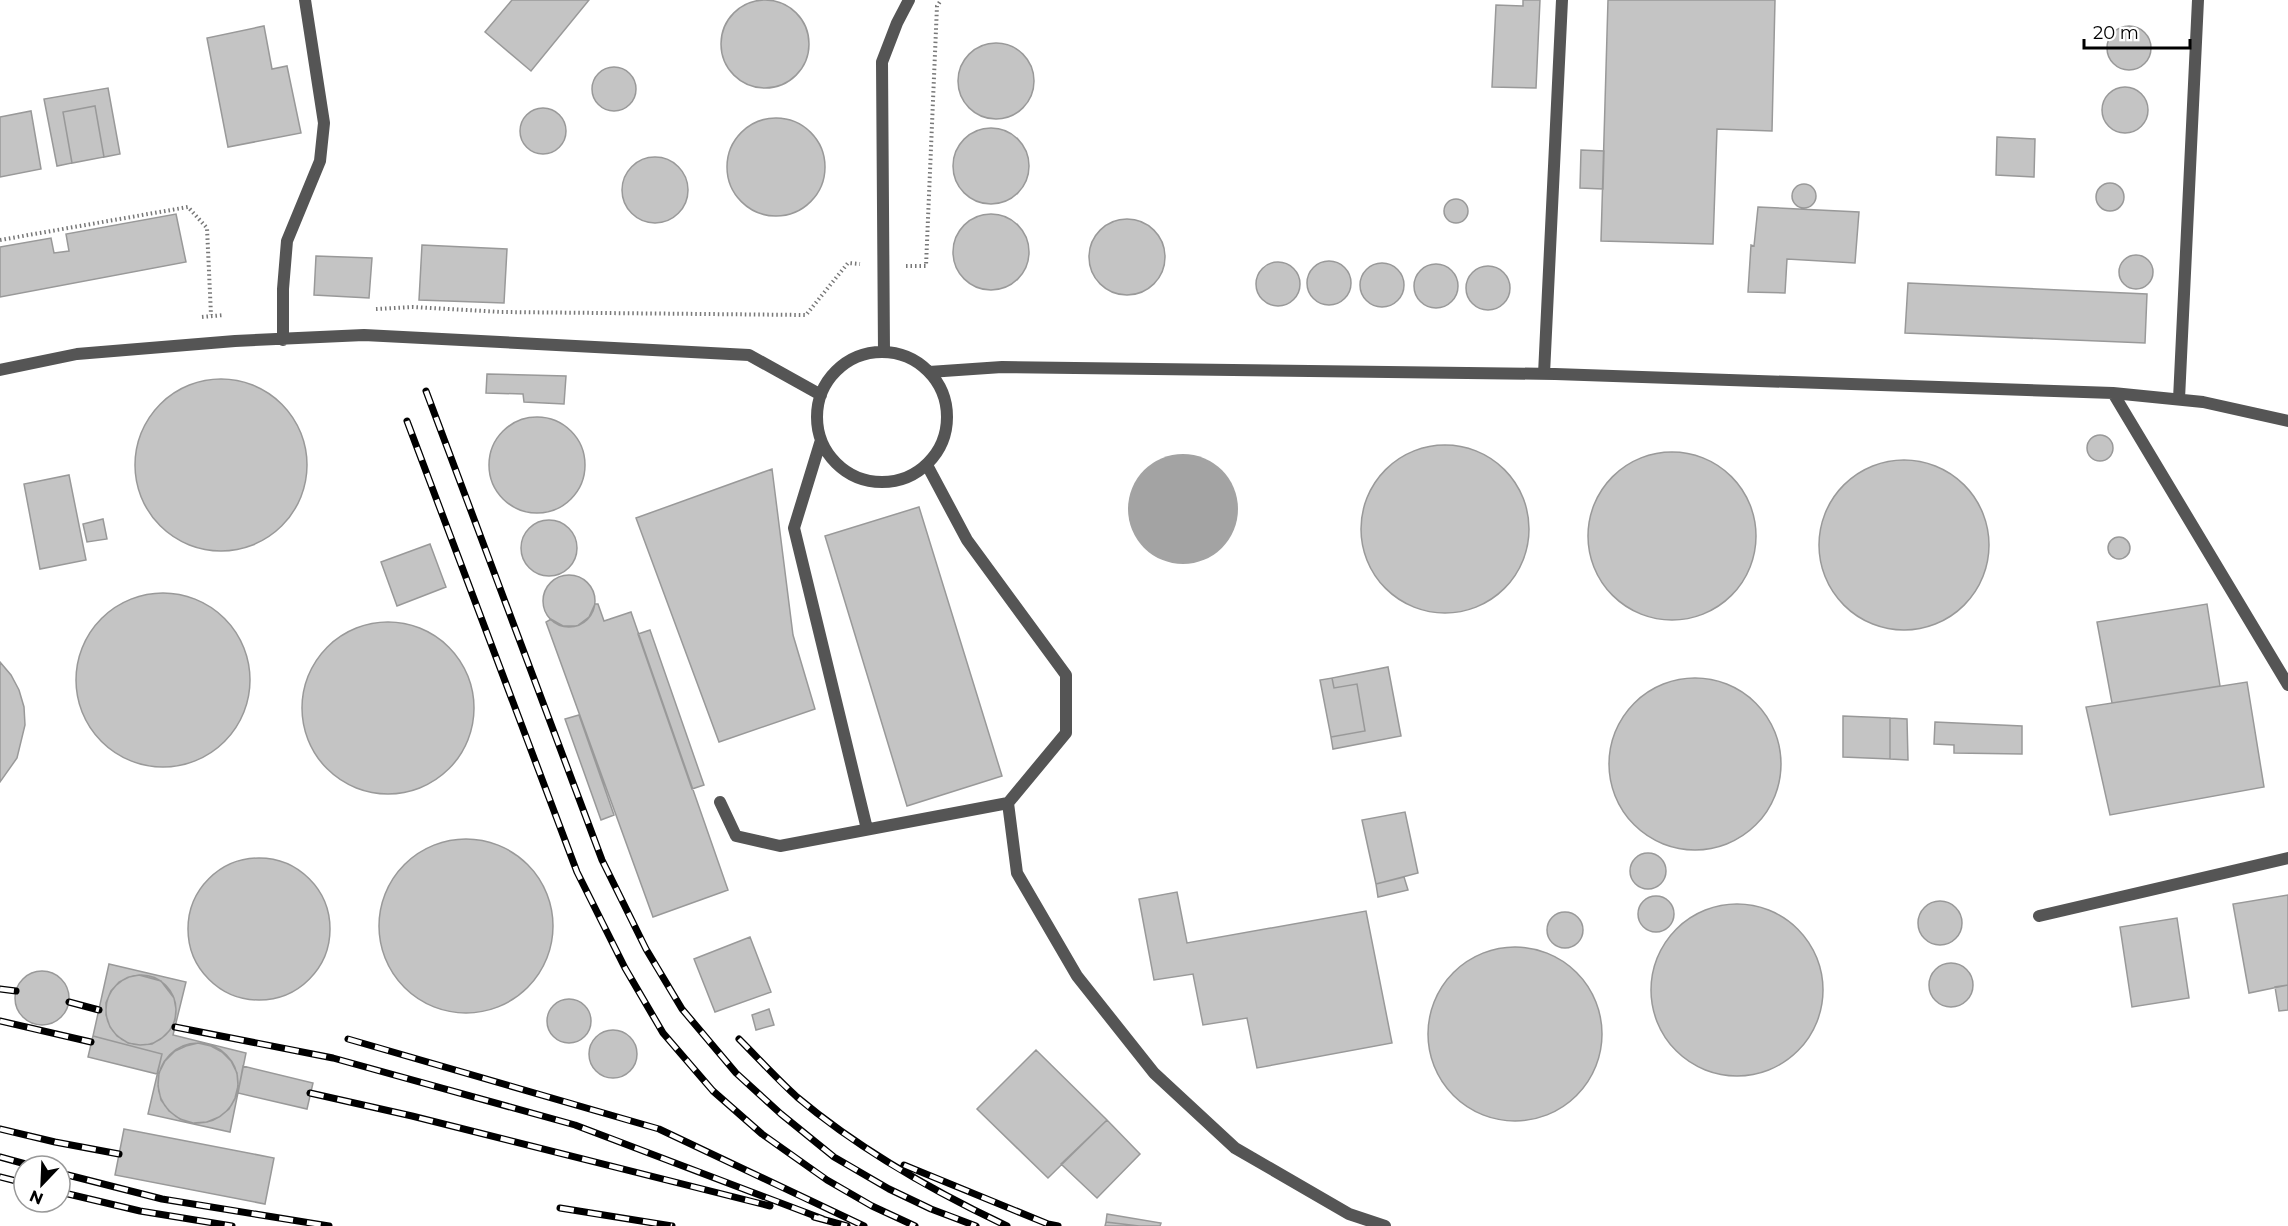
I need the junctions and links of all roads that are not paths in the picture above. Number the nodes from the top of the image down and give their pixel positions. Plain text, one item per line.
1 (305, 0) edge
2 (909, 0) edge
3 (1562, 0) edge
4 (2198, 0) edge
5 (283, 340) junction
6 (884, 352) junction
7 (0, 370) edge
8 (929, 372) junction
9 (1544, 374) junction
10 (2114, 393) junction
11 (821, 395) junction
12 (2179, 399) junction
13 (2288, 421) edge
14 (821, 440) junction
15 (927, 465) junction
16 (2288, 685) edge
17 (720, 802) dead end
18 (1008, 803) junction
19 (867, 829) junction
20 (2288, 858) edge
21 (2039, 916) dead end
22 (1385, 1226) edge

1 - 5 lane
2 - 6 lane
3 - 9 lane
4 - 12 lane
5 - 7 lane
5 - 11 lane
6 - 8 lane
6 - 11 lane
8 - 9 lane
8 - 15 lane
9 - 10 lane
10 - 12 lane
10 - 16 lane
11 - 14 lane
12 - 13 lane
14 - 15 lane
14 - 19 lane
15 - 18 lane
17 - 19 lane
18 - 19 lane
18 - 22 lane
20 - 21 lane

